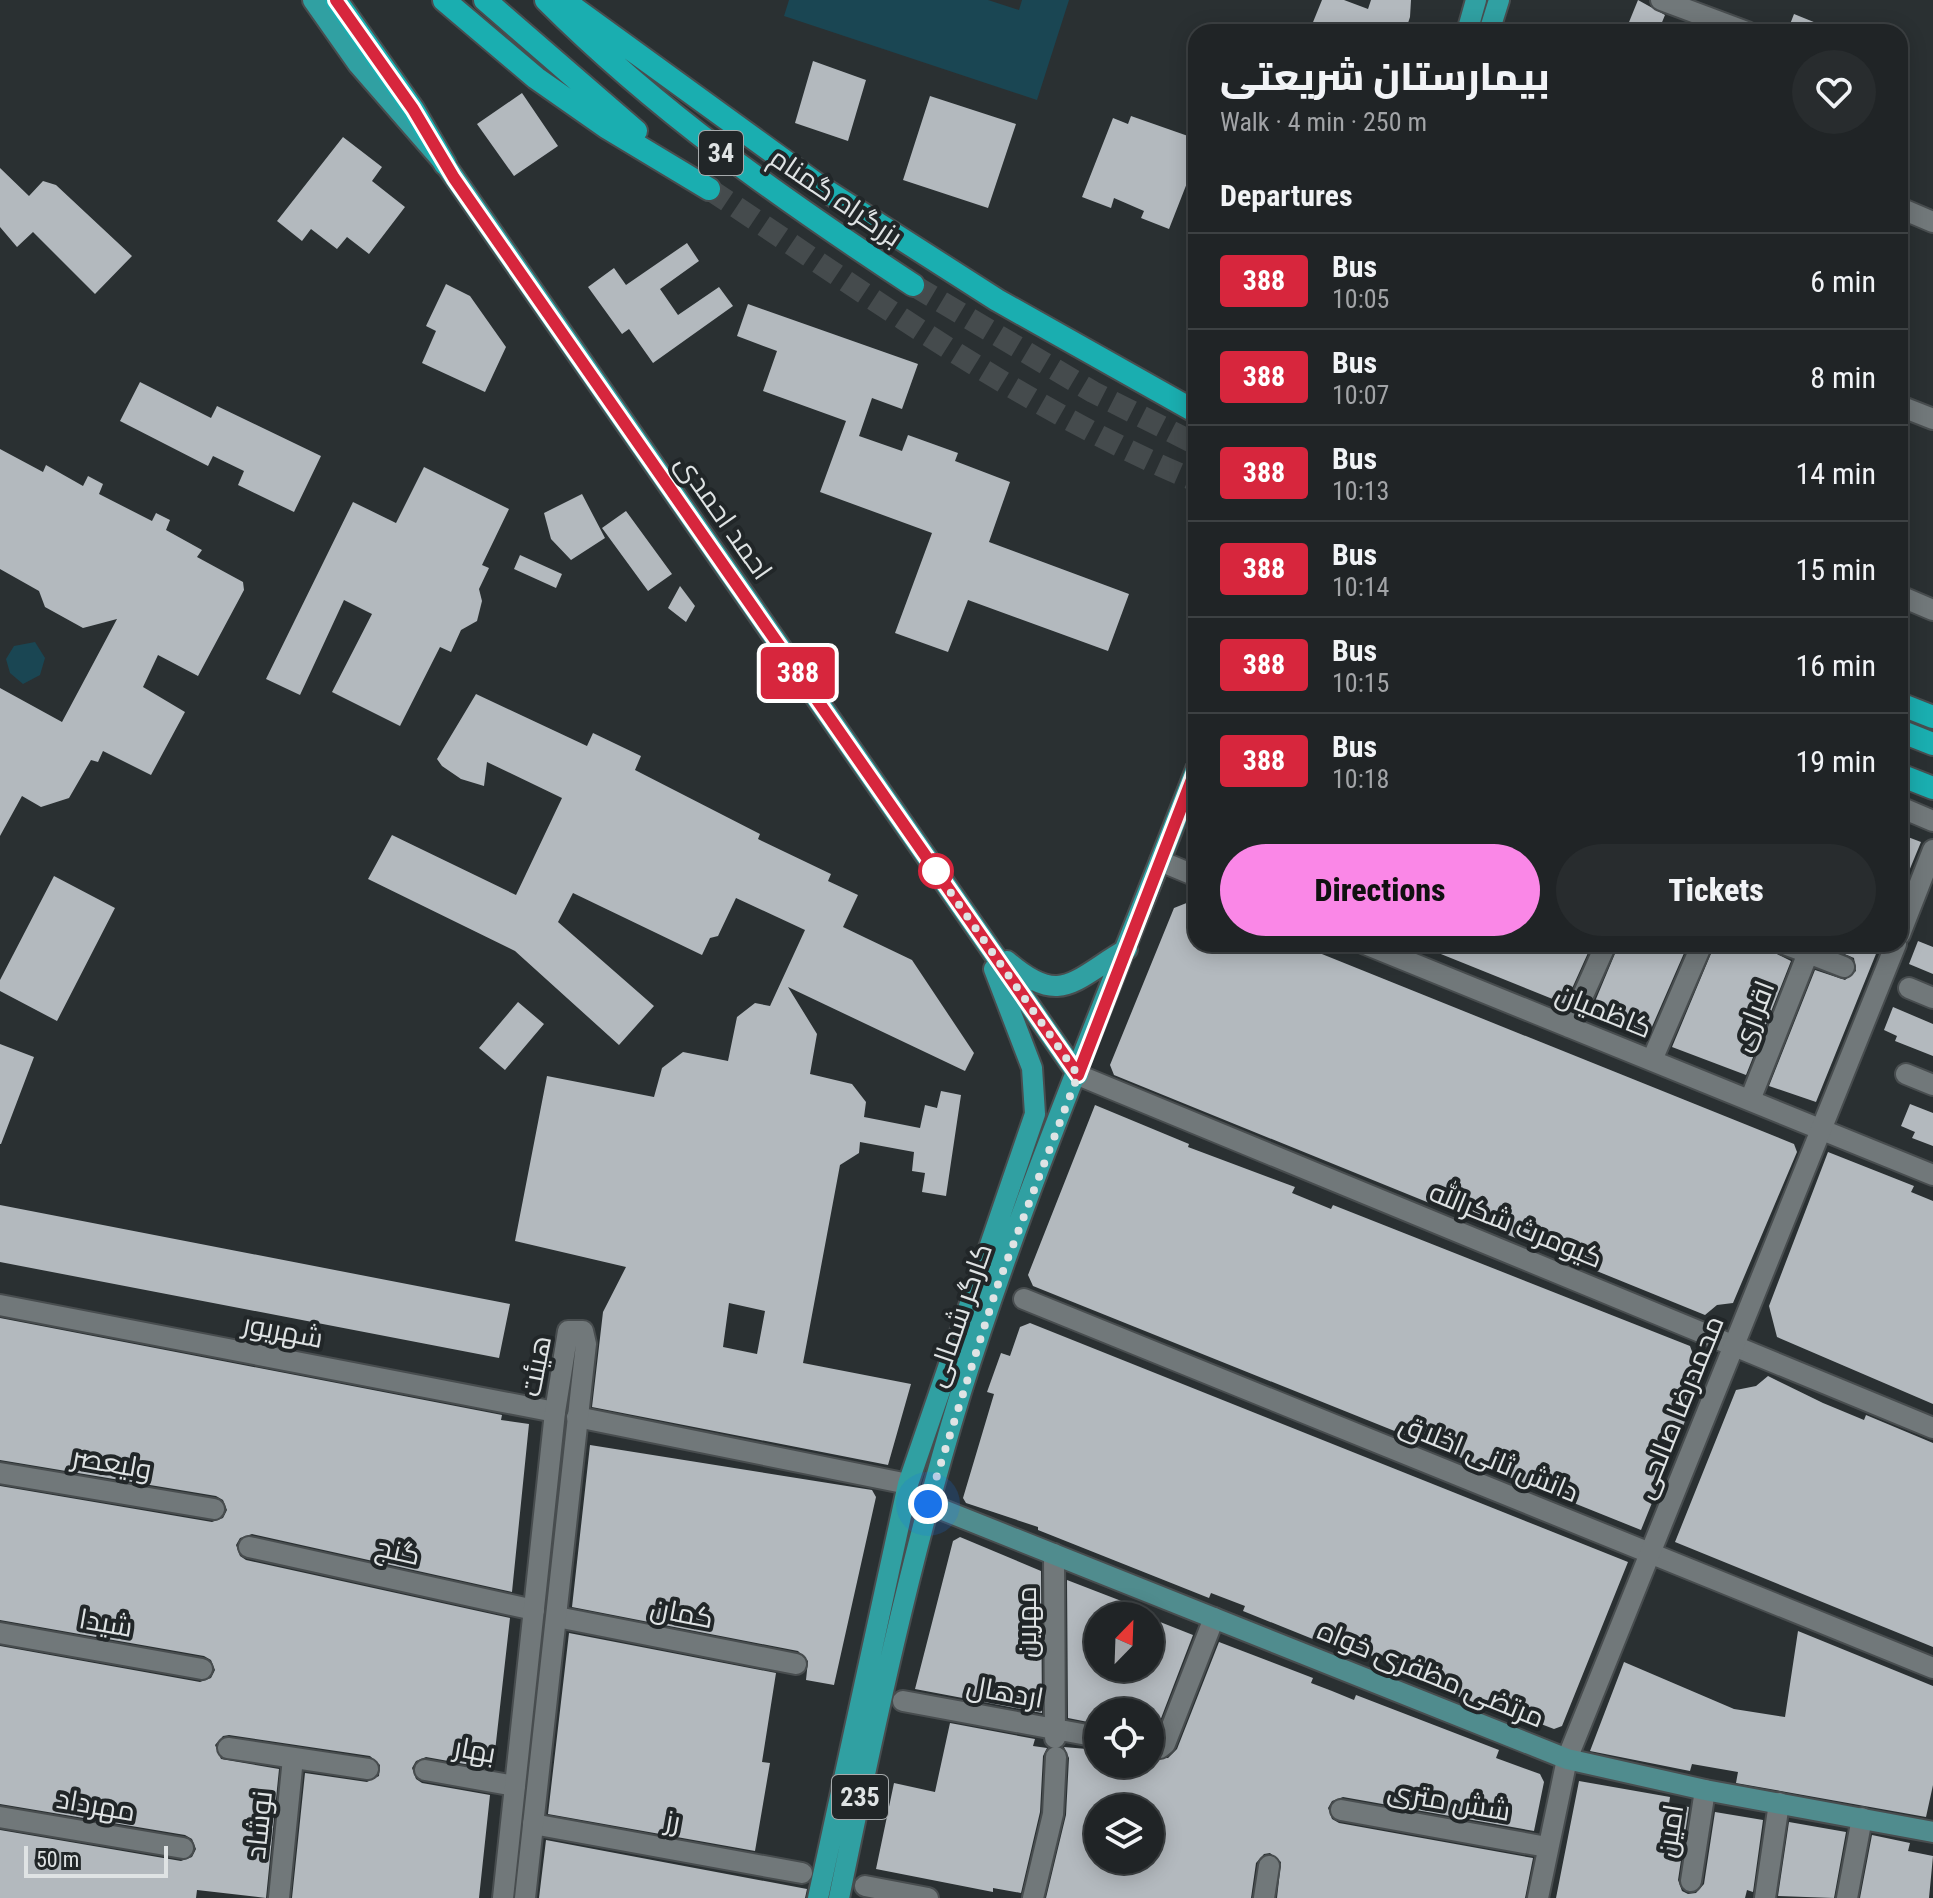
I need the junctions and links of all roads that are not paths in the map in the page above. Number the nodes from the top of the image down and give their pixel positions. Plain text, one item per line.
1 (313, 0) edge
2 (336, 0) edge
3 (444, 0) edge
4 (485, 0) edge
5 (546, 0) edge
6 (563, 0) edge
7 (1476, 0) edge
8 (1499, 0) edge
9 (1661, 0) edge
10 (1469, 24) edge
11 (1492, 24) edge
12 (1726, 24) edge
13 (445, 164) junction
14 (1908, 211) edge
15 (1933, 222) edge
16 (913, 285) tunnel mouth
17 (1188, 408) edge
18 (1908, 409) edge
19 (1933, 419) edge
20 (1908, 599) edge
21 (1933, 610) edge
22 (1908, 707) edge
23 (1933, 717) edge
24 (1908, 734) edge
25 (1933, 744) edge
26 (1908, 780) edge
27 (1928, 786) edge
28 (1188, 789) edge
29 (1908, 810) edge
30 (1933, 821) edge
31 (1933, 850) edge
32 (1160, 861) junction
33 (1188, 873) edge
34 (1908, 914) edge
35 (983, 939) junction
36 (1127, 949) junction
37 (1385, 952) edge
38 (1602, 952) edge
39 (1699, 952) edge
40 (1893, 952) edge
41 (1808, 953) joint
42 (1844, 967) dead end
43 (1909, 988) dead end
44 (1933, 998) edge
45 (1569, 1027) junction
46 (1652, 1060) junction
47 (1906, 1074) dead end
48 (1078, 1075) junction
49 (1933, 1085) edge
50 (1750, 1100) junction
51 (1822, 1129) junction
52 (1933, 1175) edge
53 (1024, 1299) dead end
54 (0, 1305) edge
55 (1734, 1346) junction
56 (555, 1412) junction
57 (577, 1417) junction
58 (1933, 1428) edge
59 (0, 1473) edge
60 (908, 1484) junction
61 (928, 1504) junction
62 (214, 1509) dead end
63 (249, 1547) dead end
64 (1054, 1554) junction
65 (1650, 1554) junction
66 (534, 1610) junction
67 (557, 1617) junction
68 (1214, 1618) junction
69 (0, 1633) edge
70 (796, 1664) dead end
71 (1933, 1668) edge
72 (202, 1669) dead end
73 (903, 1701) dead end
74 (1084, 1738) edge
75 (1055, 1741) junction
76 (1164, 1745) edge
77 (228, 1748) dead end
78 (293, 1758) junction
79 (1567, 1759) junction
80 (368, 1769) dead end
81 (425, 1770) dead end
82 (515, 1786) junction
83 (1705, 1790) junction
84 (1779, 1803) junction
85 (1341, 1810) dead end
86 (0, 1817) edge
87 (1862, 1818) junction
88 (533, 1824) junction
89 (1933, 1832) edge
90 (1547, 1847) junction
91 (183, 1848) dead end
92 (1269, 1866) dead end
93 (802, 1873) dead end
94 (1691, 1881) dead end
95 (865, 1886) dead end
96 (1760, 1897) edge
97 (279, 1898) edge
98 (503, 1898) edge
99 (525, 1898) edge
100 (818, 1898) edge
101 (839, 1898) edge
102 (928, 1898) edge
103 (1033, 1898) edge
104 (1264, 1898) edge
105 (1538, 1898) edge
106 (1847, 1898) edge

1 - 13 main road, احمد احمدی
2 - 13 highway
3 - 4 highway, 34
5 - 16 highway, بزرگراه گمنام / 34
6 - 17 highway
7 - 10 main road
8 - 11 main road
9 - 12 street
13 - 35 main road, احمد احمدی
14 - 15 street
18 - 19 street
20 - 21 street
22 - 23 highway
24 - 25 highway
26 - 27 highway
28 - 32 main road, کارگر شمالی / 235
29 - 30 street
31 - 34 street
32 - 33 street
32 - 36 main road, کارگر شمالی / 235
35 - 36 main road
35 - 48 main road, احمد احمدی
35 - 60 main road, کارگر شمالی
36 - 48 main road, کارگر شمالی / 235
37 - 45 street, کاظمیان
38 - 45 street
39 - 46 street
40 - 51 street, محمدرضا صالحی
41 - 42 street, اقراری
41 - 50 street, اقراری
43 - 44 street
45 - 46 street, کاظمیان
46 - 50 street, کاظمیان
47 - 49 street
48 - 55 street, کیومرث شکرالله
48 - 61 main road, کارگر شمالی / 235
50 - 51 street, کاظمیان
51 - 52 street, کاظمیان
51 - 55 street, محمدرضا صالحی
53 - 65 street, دانش ثانی اخلاق
54 - 56 street, شهریور
55 - 58 street, کیومرث شکرالله
55 - 65 street, محمدرضا صالحی
56 - 57 street, شهریور
56 - 57 street, هیئت
56 - 66 street, هیئت
57 - 60 street
57 - 67 street, هیئت
59 - 62 street, ولیعصر
60 - 100 main road, کارگر شمالی
61 - 64 main road, مرتضی مظفری خواه
61 - 101 main road, کارگر شمالی / 235
63 - 66 street, گنج
64 - 68 main road, مرتضی مظفری خواه
64 - 75 street, مهرین
65 - 71 street, دانش ثانی اخلاق
65 - 79 street, محمدرضا صالحی
66 - 67 street, گنج
66 - 82 street, هیئت
67 - 70 street, کمان
67 - 88 street, هیئت
68 - 76 street
68 - 79 main road, مرتضی مظفری خواه
69 - 72 street, شیدا
73 - 75 street, اردهال
74 - 75 street, اردهال
75 - 103 street, مهرین
77 - 78 street
78 - 80 street
78 - 97 street, نوشاد
79 - 83 main road, مرتضی مظفری خواه
79 - 90 street, محمدرضا صالحی
81 - 82 street, بهار
82 - 98 street, هیئت
83 - 84 main road, مرتضی مظفری خواه
83 - 94 street, امین
84 - 87 main road, مرتضی مظفری خواه
84 - 96 street
85 - 90 street, شش متری
86 - 91 street, مهرداد
87 - 89 main road, مرتضی مظفری خواه
87 - 106 street
88 - 93 street, رز
88 - 99 street, هیئت
90 - 105 street, محمدرضا صالحی
92 - 104 street
95 - 102 street

